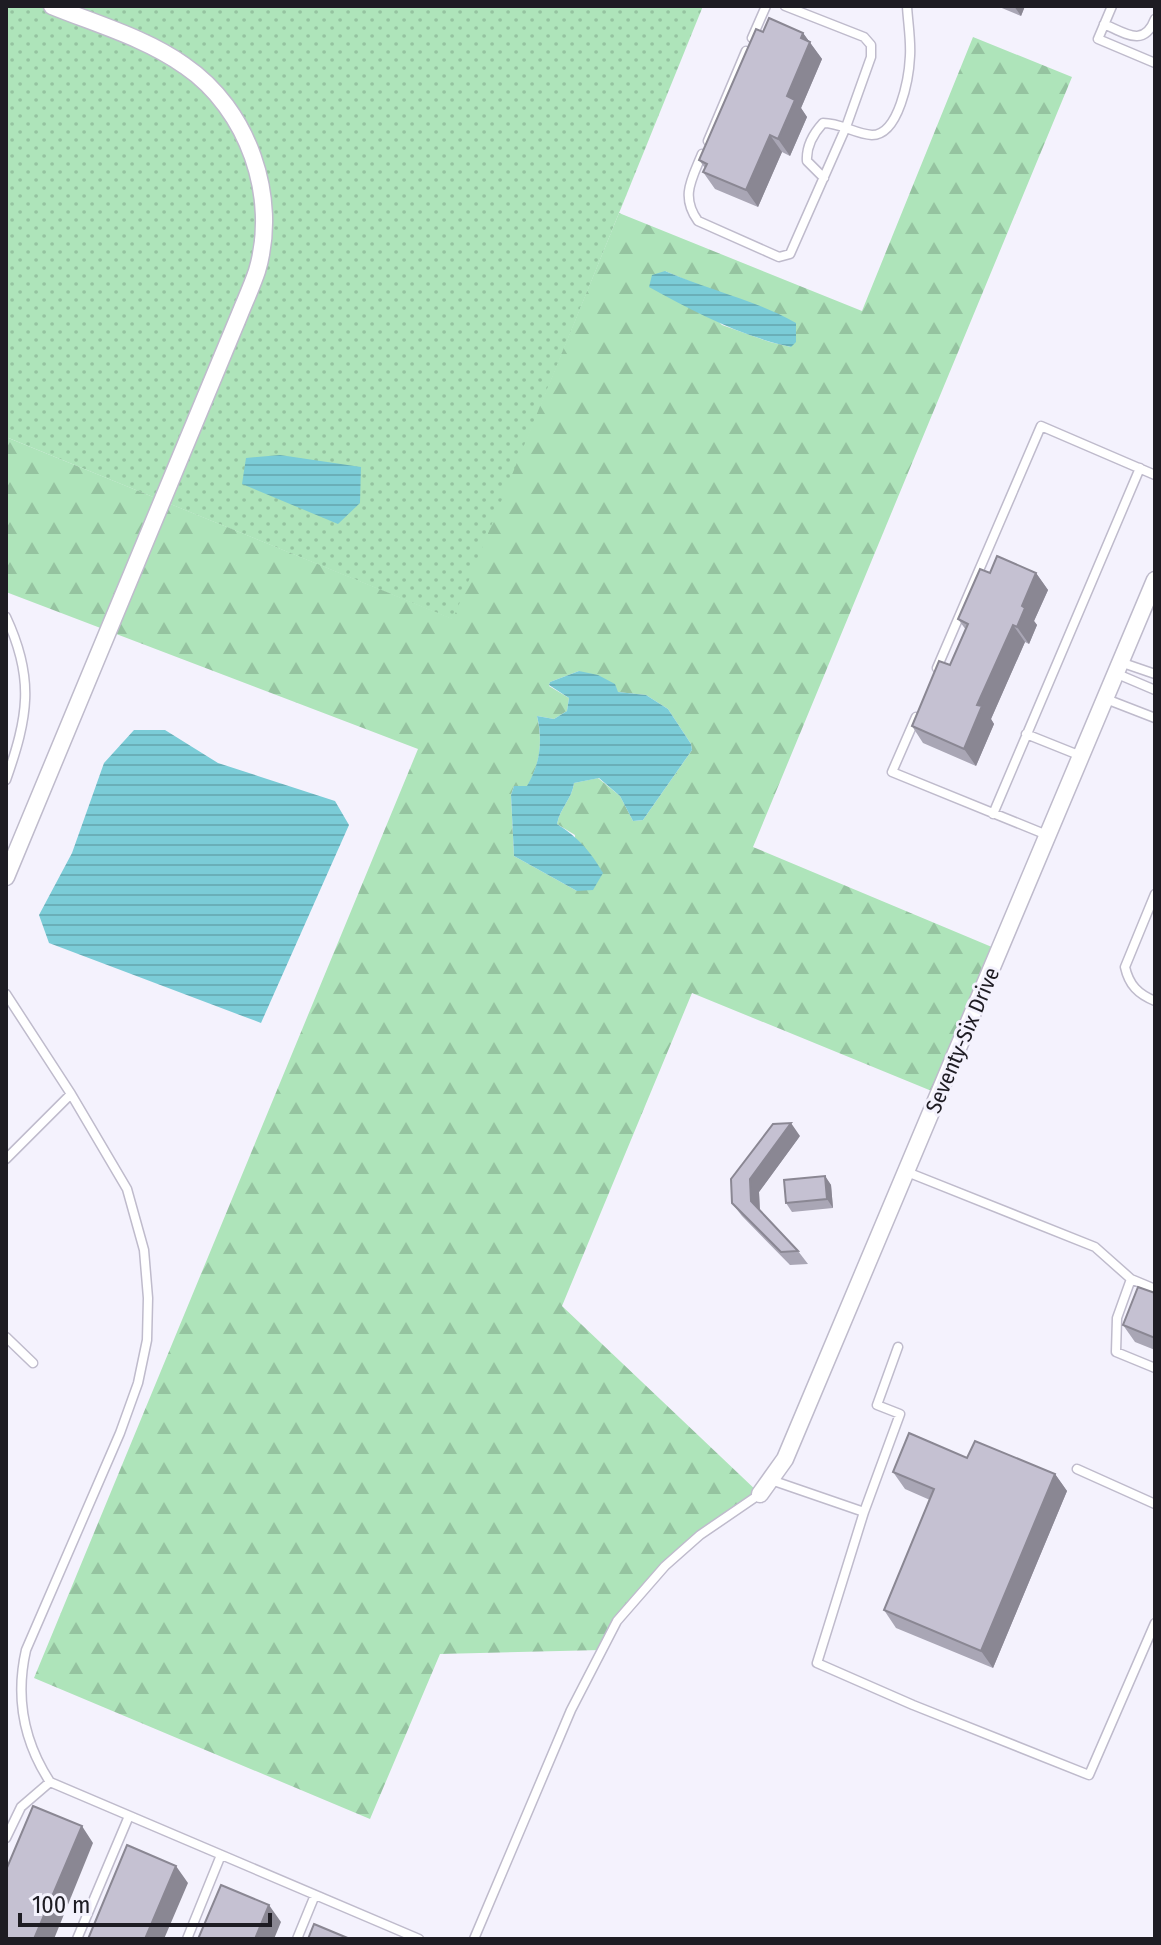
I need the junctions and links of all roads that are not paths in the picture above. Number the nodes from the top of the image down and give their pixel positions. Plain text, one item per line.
1 (52, 6) edge
2 (766, 6) edge
3 (785, 6) edge
4 (907, 6) edge
5 (1112, 6) edge
6 (1155, 19) edge
7 (1104, 24) junction
8 (1155, 63) edge
9 (846, 127) junction
10 (824, 178) junction
11 (1140, 468) junction
12 (1155, 475) edge
13 (1155, 580) edge
14 (6, 617) edge
15 (1118, 668) junction
16 (936, 671) edge
17 (1155, 674) edge
18 (1155, 690) edge
19 (1105, 699) junction
20 (917, 714) edge
21 (1155, 718) edge
22 (1026, 734) junction
23 (1081, 756) junction
24 (6, 780) edge
25 (993, 814) junction
26 (1047, 836) junction
27 (6, 877) edge
28 (1155, 894) edge
29 (6, 994) edge
30 (1155, 1001) edge
31 (71, 1094) junction
32 (6, 1159) edge
33 (907, 1172) junction
34 (1131, 1279) junction
35 (1155, 1289) edge
36 (6, 1337) edge
37 (898, 1347) dead end
38 (33, 1363) dead end
39 (1155, 1368) edge
40 (1077, 1469) dead end
41 (765, 1487) junction
42 (1155, 1504) edge
43 (864, 1512) junction
44 (1155, 1623) edge
45 (50, 1782) junction
46 (129, 1816) junction
47 (6, 1838) edge
48 (221, 1855) junction
49 (315, 1895) junction
50 (412, 1938) edge
51 (77, 1939) edge
52 (187, 1939) edge
53 (297, 1939) edge
54 (474, 1939) edge

1 - 27 street
2 - 10 lane
3 - 9 lane
4 - 9 lane
5 - 7 lane
6 - 7 lane
7 - 8 lane
9 - 10 lane
9 - 10 lane
11 - 12 lane
11 - 16 lane
11 - 22 lane
13 - 15 street, Seventy-Six Drive
14 - 24 lane
15 - 17 lane
15 - 18 lane
15 - 19 street, Seventy-Six Drive
19 - 21 lane
19 - 23 street, Seventy-Six Drive
20 - 25 lane
22 - 23 lane
22 - 25 lane
23 - 26 street, Seventy-Six Drive
25 - 26 lane
26 - 33 street, Seventy-Six Drive
28 - 30 lane
29 - 31 lane
31 - 32 lane
31 - 45 lane
33 - 34 lane
33 - 41 street, Seventy-Six Drive
34 - 35 lane
34 - 39 lane
36 - 38 lane
37 - 43 lane
40 - 42 lane
41 - 43 lane
41 - 54 lane
43 - 44 lane
45 - 46 lane
45 - 47 lane
46 - 48 lane
46 - 51 lane
48 - 49 lane
48 - 52 lane
49 - 50 lane
49 - 53 lane

